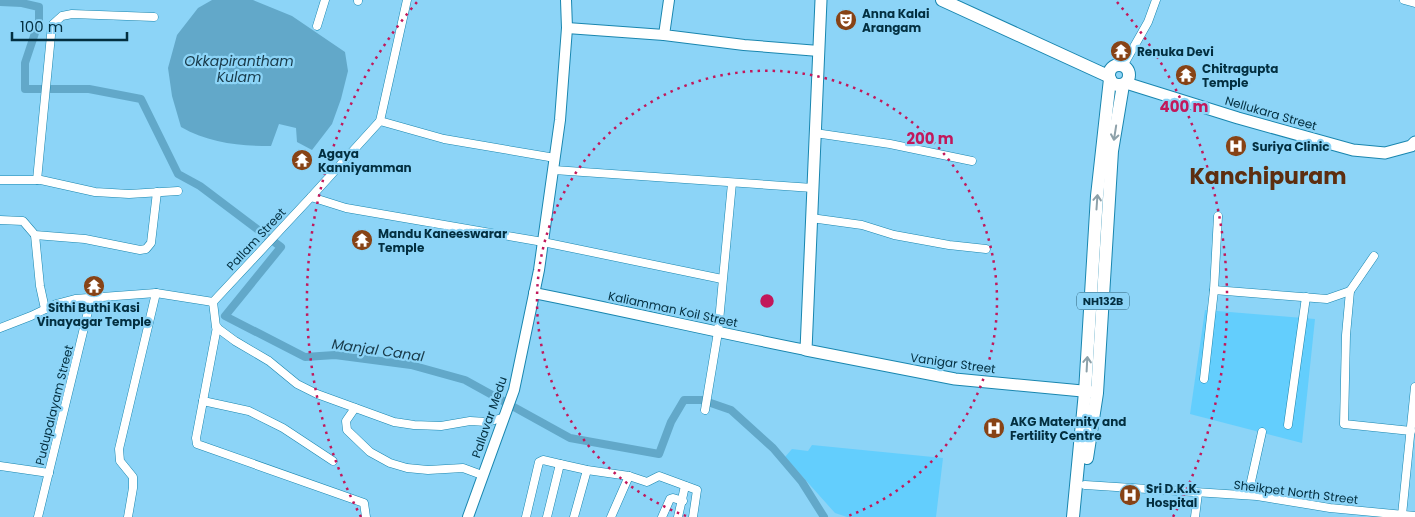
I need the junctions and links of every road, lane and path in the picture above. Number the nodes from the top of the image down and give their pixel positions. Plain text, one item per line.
1 (325, 0) edge
2 (407, 0) edge
3 (566, 0) edge
4 (669, 0) edge
5 (821, 0) edge
6 (942, 0) edge
7 (961, 0) edge
8 (1156, 0) edge
9 (1404, 0) edge
10 (1415, 3) edge
11 (154, 17) dead end
12 (317, 26) dead end
13 (567, 28) junction
14 (664, 35) junction
15 (819, 51) junction
16 (1119, 77) junction
17 (380, 121) junction
18 (815, 132) junction
19 (1413, 143) edge
20 (555, 158) junction
21 (972, 161) dead end
22 (554, 170) junction
23 (0, 180) edge
24 (37, 180) junction
25 (732, 183) junction
26 (813, 188) junction
27 (178, 191) dead end
28 (156, 192) junction
29 (312, 197) junction
30 (1218, 216) dead end
31 (811, 218) junction
32 (0, 220) edge
33 (35, 235) junction
34 (543, 242) junction
35 (986, 249) dead end
36 (1374, 256) dead end
37 (722, 279) junction
38 (1214, 290) junction
39 (1350, 291) junction
40 (156, 293) junction
41 (534, 293) junction
42 (1306, 297) junction
43 (91, 299) junction
44 (213, 302) junction
45 (45, 309) junction
46 (217, 327) junction
47 (0, 328) edge
48 (718, 332) junction
49 (806, 350) junction
50 (1204, 378) dead end
51 (1415, 387) edge
52 (1091, 392) junction
53 (203, 401) junction
54 (355, 408) junction
55 (705, 410) dead end
56 (502, 418) junction
57 (1288, 425) dead end
58 (1411, 430) junction
59 (1262, 432) dead end
60 (333, 461) dead end
61 (560, 464) junction
62 (0, 466) edge
63 (587, 470) junction
64 (49, 473) junction
65 (482, 475) junction
66 (629, 476) junction
67 (1085, 485) junction
68 (685, 486) junction
69 (1198, 493) junction
70 (1248, 495) junction
71 (683, 501) junction
72 (1402, 515) junction
73 (1415, 516) edge
74 (38, 517) edge
75 (128, 517) edge
76 (366, 517) edge
77 (468, 517) edge
78 (526, 517) edge
79 (548, 517) edge
80 (574, 517) edge
81 (612, 517) edge
82 (662, 517) edge
83 (678, 517) edge
84 (692, 517) edge
85 (1074, 517) edge
86 (1082, 517) edge
87 (1195, 517) edge

1 - 12 street
2 - 17 street, Pallam Street
3 - 13 street, Pallavar Medu
4 - 14 street
5 - 15 main road
6 - 16 highway
7 - 16 highway
8 - 16 street
9 - 10 street
11 - 24 street
13 - 14 street
13 - 20 street, Pallavar Medu
14 - 15 street
15 - 18 main road
16 - 19 main road, Nellukara Street
16 - 52 highway
17 - 20 street
17 - 29 street, Pallam Street
18 - 21 street
18 - 26 main road
20 - 22 street, Pallavar Medu
22 - 25 street
22 - 34 street, Pallavar Medu
23 - 24 street
24 - 28 street
25 - 26 street
25 - 37 street
26 - 31 main road
27 - 28 street
28 - 33 street
29 - 34 street
29 - 44 street, Pallam Street
30 - 38 street
31 - 35 street
31 - 49 main road
32 - 33 street
33 - 45 street
34 - 37 street
34 - 41 street, Pallavar Medu
36 - 39 street
37 - 48 street
38 - 42 street
38 - 50 street
39 - 42 street
39 - 58 street
40 - 43 street
40 - 44 street
40 - 75 street
41 - 48 street, Kaliamman Koil Street
41 - 56 street, Pallavar Medu
42 - 57 street
43 - 45 street
43 - 64 street, Pudupalayam Street
44 - 46 street
45 - 47 street
46 - 53 street
46 - 54 street
48 - 49 street, Kaliamman Koil Street
48 - 55 street
49 - 52 main road, Vanigar Street
51 - 58 street
52 - 67 highway
52 - 85 highway
53 - 60 street
53 - 76 street
54 - 56 street
54 - 65 street
56 - 65 street, Pallavar Medu
58 - 72 street
59 - 70 street
61 - 63 street
61 - 78 street
61 - 79 street
62 - 64 street
63 - 66 street
63 - 80 street
64 - 74 street, Pudupalayam Street
65 - 77 street, Pallavar Medu
66 - 68 street
66 - 81 street
67 - 69 street, Sheikpet North Street
67 - 86 highway
68 - 71 street
68 - 84 street
69 - 70 street, Sheikpet North Street
69 - 87 street
70 - 72 street, Sheikpet North Street
71 - 82 street
71 - 83 street
72 - 73 street, Sheikpet North Street

